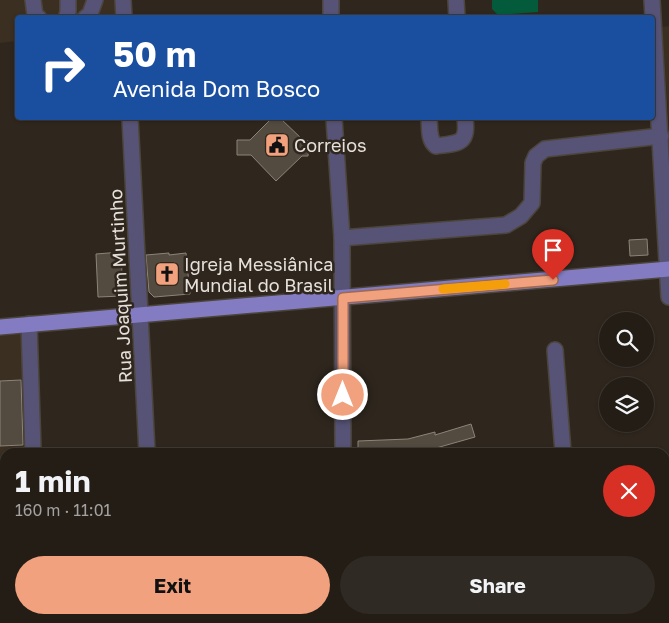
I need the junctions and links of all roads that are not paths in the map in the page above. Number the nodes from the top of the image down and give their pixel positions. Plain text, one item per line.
1 (33, 0) edge
2 (68, 0) edge
3 (95, 0) edge
4 (124, 0) edge
5 (330, 0) edge
6 (456, 0) edge
7 (652, 0) edge
8 (35, 15) edge
9 (67, 15) edge
10 (89, 15) edge
11 (124, 15) edge
12 (331, 15) edge
13 (458, 15) edge
14 (653, 15) edge
15 (655, 45) edge
16 (130, 120) edge
17 (334, 120) edge
18 (429, 120) edge
19 (465, 120) edge
20 (661, 136) junction
21 (342, 238) junction
22 (668, 269) edge
23 (669, 297) edge
24 (343, 298) junction
25 (140, 314) junction
26 (29, 324) junction
27 (0, 327) edge
28 (555, 350) dead end
29 (34, 448) edge
30 (147, 448) edge
31 (343, 448) edge
32 (563, 448) edge

1 - 8 street
2 - 9 street
3 - 10 street
4 - 11 street
5 - 12 street
6 - 13 street
7 - 14 street
15 - 20 street
16 - 25 street, Rua Joaquim Murtinho
17 - 21 street
18 - 19 street
20 - 21 street
20 - 22 street
21 - 24 street
22 - 23 street
22 - 24 main road
24 - 25 main road
24 - 31 street
25 - 26 main road
25 - 30 street, Rua Joaquim Murtinho
26 - 27 main road
26 - 29 street
28 - 32 street

